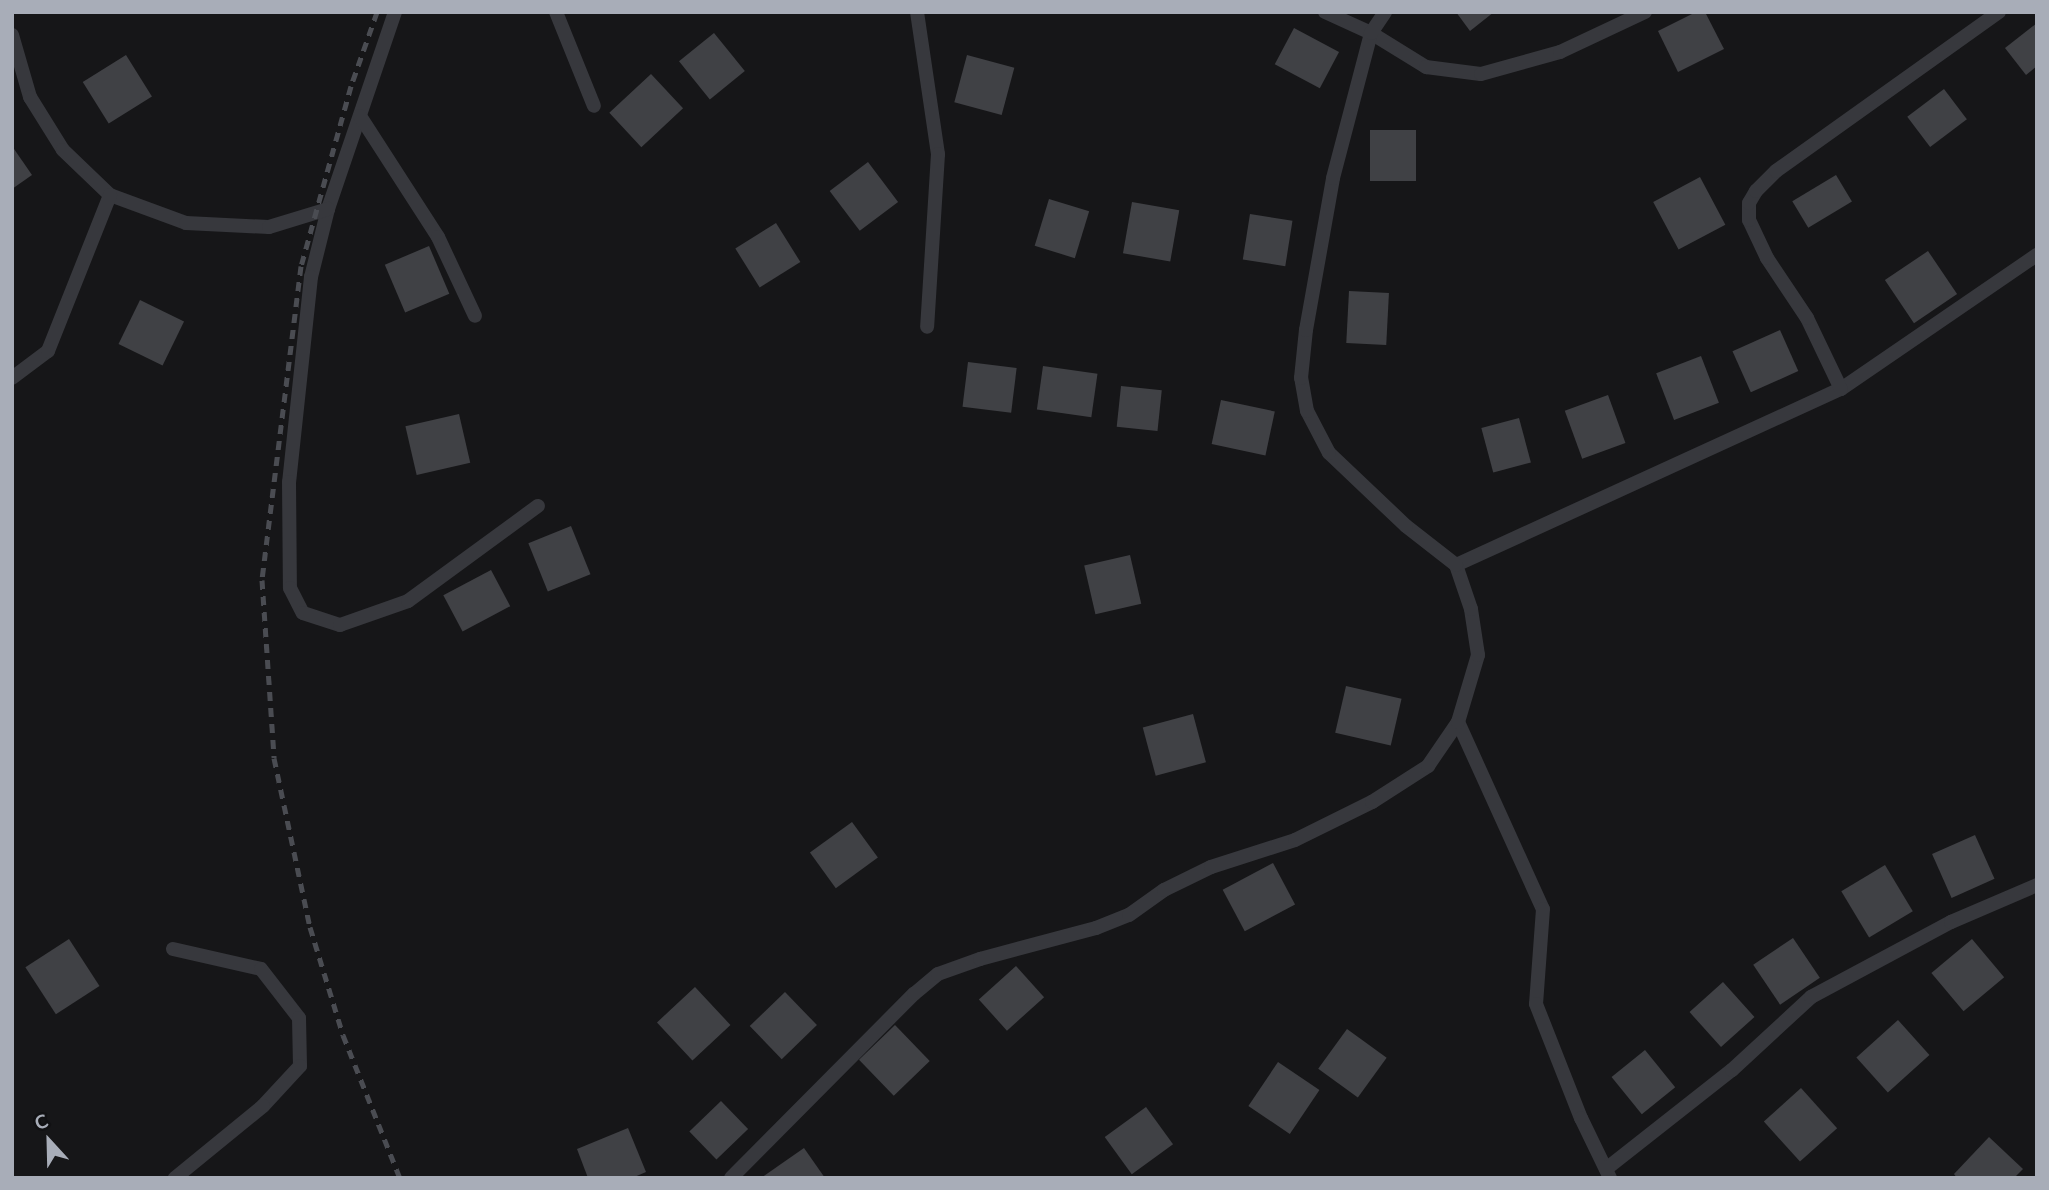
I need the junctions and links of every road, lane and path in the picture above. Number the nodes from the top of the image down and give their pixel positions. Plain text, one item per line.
1 (395, 12) edge
2 (556, 12) edge
3 (916, 12) edge
4 (1325, 12) edge
5 (1385, 12) edge
6 (1645, 12) edge
7 (1999, 12) edge
8 (1371, 33) junction
9 (12, 35) edge
10 (594, 106) dead end
11 (360, 116) junction
12 (110, 195) junction
13 (328, 209) junction
14 (2037, 255) edge
15 (475, 316) dead end
16 (927, 327) dead end
17 (12, 378) edge
18 (1841, 389) junction
19 (538, 506) dead end
20 (1457, 565) junction
21 (1458, 722) junction
22 (2037, 885) edge
23 (173, 949) dead end
24 (1608, 1173) edge
25 (175, 1178) edge
26 (731, 1178) edge

1 - 11 lane
2 - 10 lane
3 - 16 lane
4 - 8 lane
5 - 8 lane
6 - 8 lane
7 - 18 lane
8 - 20 lane
9 - 12 lane
11 - 13 lane
11 - 15 lane
12 - 13 lane
12 - 17 lane
13 - 19 lane
14 - 18 lane
18 - 20 lane
20 - 21 lane
21 - 24 lane
21 - 26 lane
22 - 24 lane
23 - 25 lane

